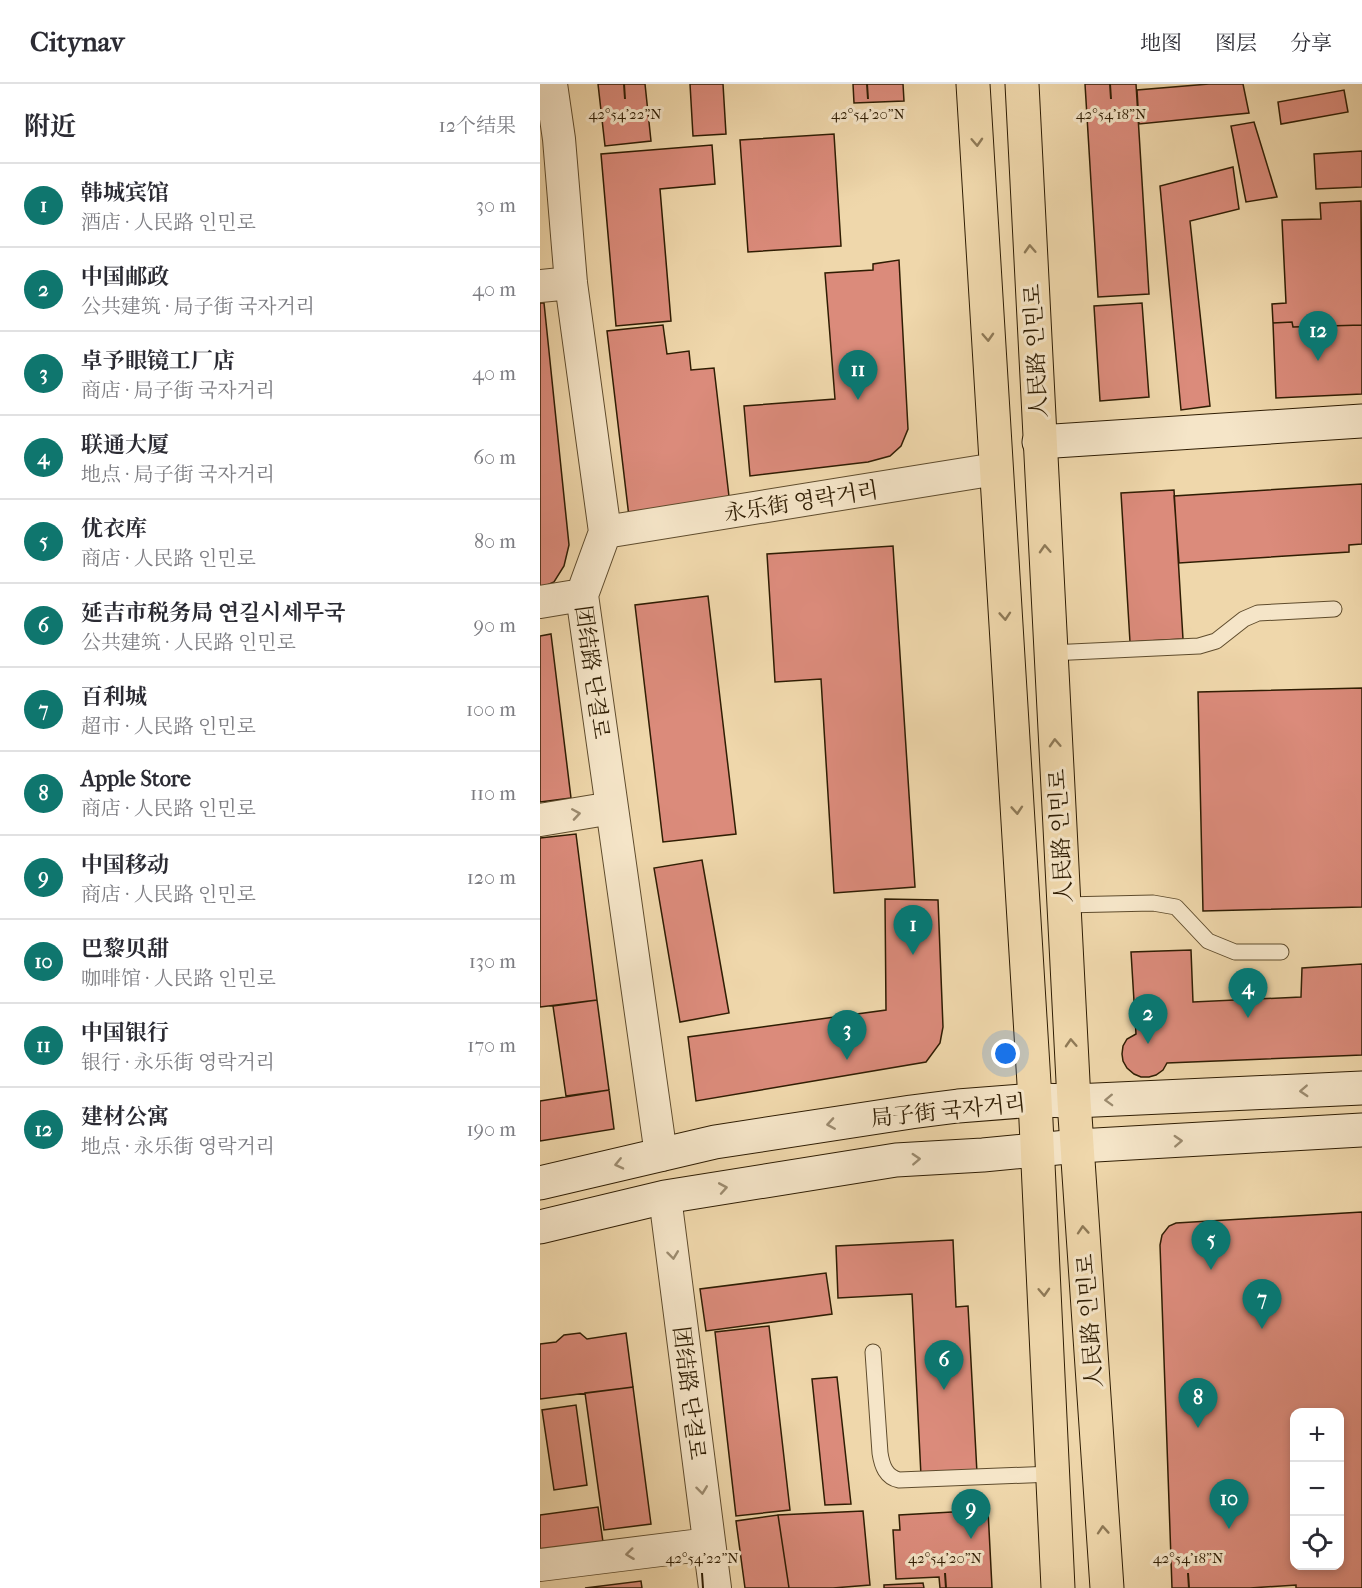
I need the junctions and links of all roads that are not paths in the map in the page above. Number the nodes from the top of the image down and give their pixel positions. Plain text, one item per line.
1 (551, 84) edge
2 (973, 84) edge
3 (1022, 84) edge
4 (549, 140) edge
5 (571, 283) junction
6 (540, 286) edge
7 (1362, 421) edge
8 (1040, 442) junction
9 (996, 469) junction
10 (605, 532) junction
11 (582, 596) junction
12 (540, 602) edge
13 (1334, 609) dead end
14 (1050, 652) junction
15 (612, 808) junction
16 (540, 820) edge
17 (1064, 905) junction
18 (1281, 952) dead end
19 (1362, 1088) edge
20 (1035, 1101) junction
21 (1074, 1101) junction
22 (1362, 1130) edge
23 (1078, 1146) junction
24 (1037, 1150) junction
25 (661, 1155) junction
26 (540, 1183) edge
27 (665, 1197) junction
28 (540, 1227) edge
29 (873, 1352) dead end
30 (1052, 1474) junction
31 (709, 1544) junction
32 (540, 1565) edge
33 (715, 1588) edge
34 (1058, 1588) edge
35 (1107, 1588) edge

1 - 4 street, 团结路 단결로
2 -> 9 main road, 人民路 인민로
8 -> 3 main road, 人民路 인민로
4 - 5 street, 团结路 단결로
5 - 6 street
5 - 10 street, 团结路 단결로
7 - 8 main road
14 -> 8 main road, 人民路 인민로
9 - 10 street, 永乐街 영락거리
9 -> 20 main road, 人民路 인민로
10 - 11 street, 团结路 단결로
11 - 12 street
11 - 15 street, 团结路 단결로
13 - 14 lane
17 -> 14 main road, 人民路 인민로
16 -> 15 street
15 - 25 street, 团结路 단결로
17 - 18 lane
21 -> 17 main road, 人民路 인민로
19 -> 21 main road, 局子街 국자거리
20 - 21 main road, 局子街 국자거리
20 - 24 main road, 人民路 인민로
20 -> 25 main road, 局子街 국자거리
21 - 23 main road, 人民路 인민로
23 -> 22 main road, 局子街 국자거리
23 - 24 main road, 局子街 국자거리
35 -> 23 main road, 人民路 인민로
27 -> 24 main road, 局子街 국자거리
24 -> 30 main road, 人民路 인민로
25 -> 26 main road, 局子街 국자거리
27 - 28 main road, 局子街 국자거리
27 -> 31 street, 团结路 단결로
29 - 30 lane
30 - 34 main road, 人民路 인민로
31 -> 32 street
31 - 33 street, 团结路 단결로

